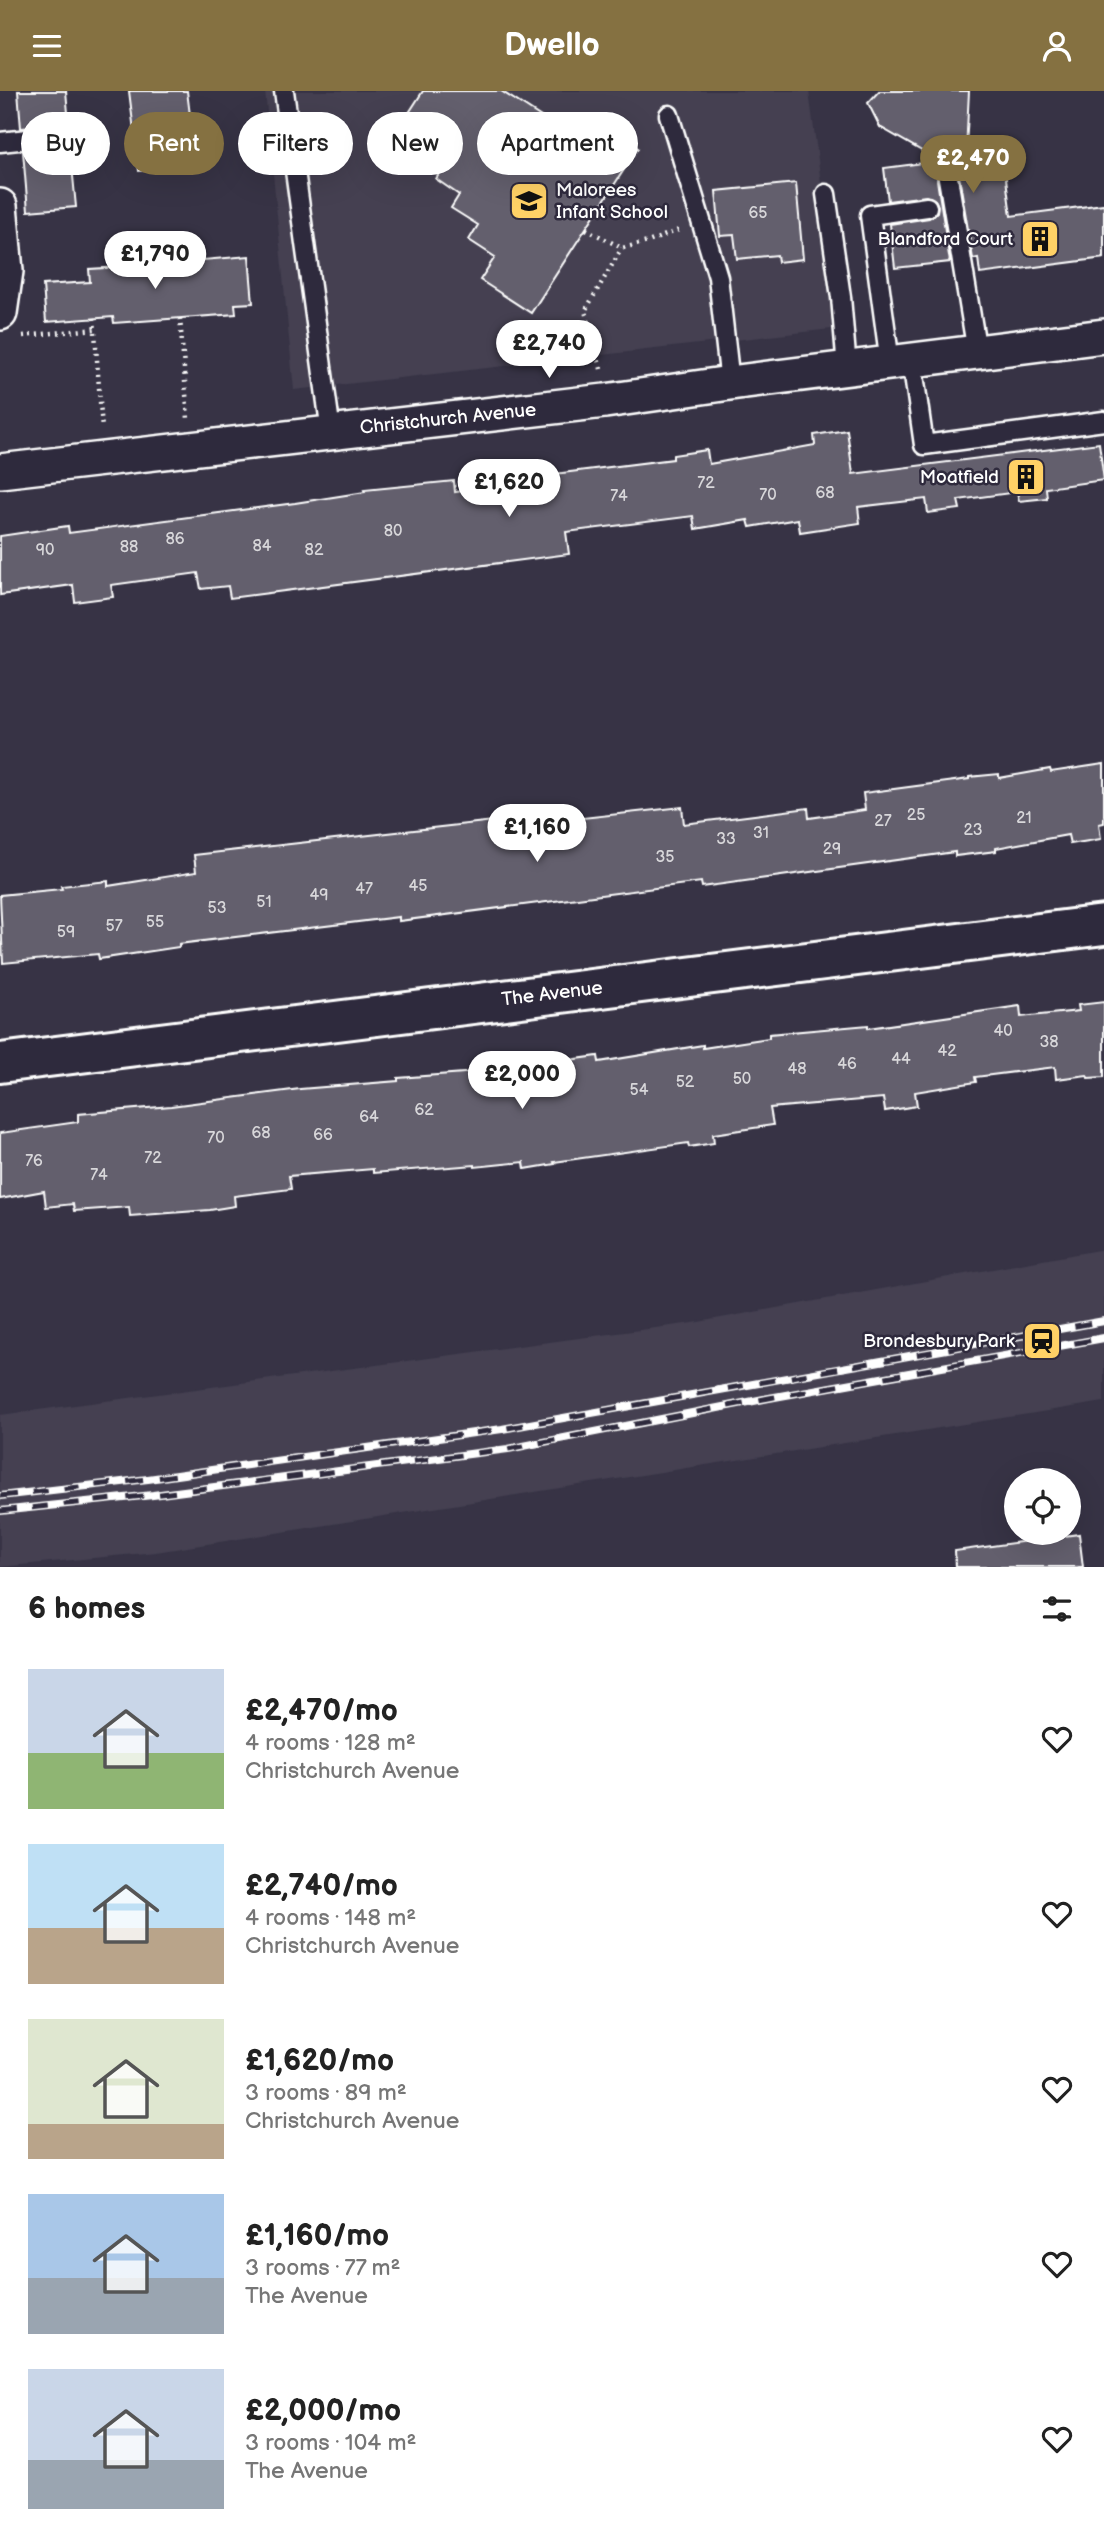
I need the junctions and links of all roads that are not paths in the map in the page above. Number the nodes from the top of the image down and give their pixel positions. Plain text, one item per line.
1 (284, 91) edge
2 (669, 115) dead end
3 (21, 140) edge
4 (0, 142) edge
5 (948, 178) dead end
6 (826, 194) dead end
7 (0, 206) edge
8 (926, 207) dead end
9 (7, 325) edge
10 (1104, 337) edge
11 (977, 352) junction
12 (901, 362) junction
13 (847, 369) junction
14 (730, 383) junction
15 (1104, 421) edge
16 (331, 432) junction
17 (0, 471) edge
18 (1104, 925) edge
19 (0, 1063) edge

1 - 16 lane
2 - 14 lane
3 - 4 lane
5 - 11 lane
6 - 13 lane
7 - 9 street
8 - 12 lane
10 - 11 street, Christchurch Avenue
11 - 12 street, Christchurch Avenue
12 - 13 street, Christchurch Avenue
12 - 15 lane
13 - 14 street, Christchurch Avenue
14 - 16 street, Christchurch Avenue
16 - 17 street, Christchurch Avenue
18 - 19 street, The Avenue

